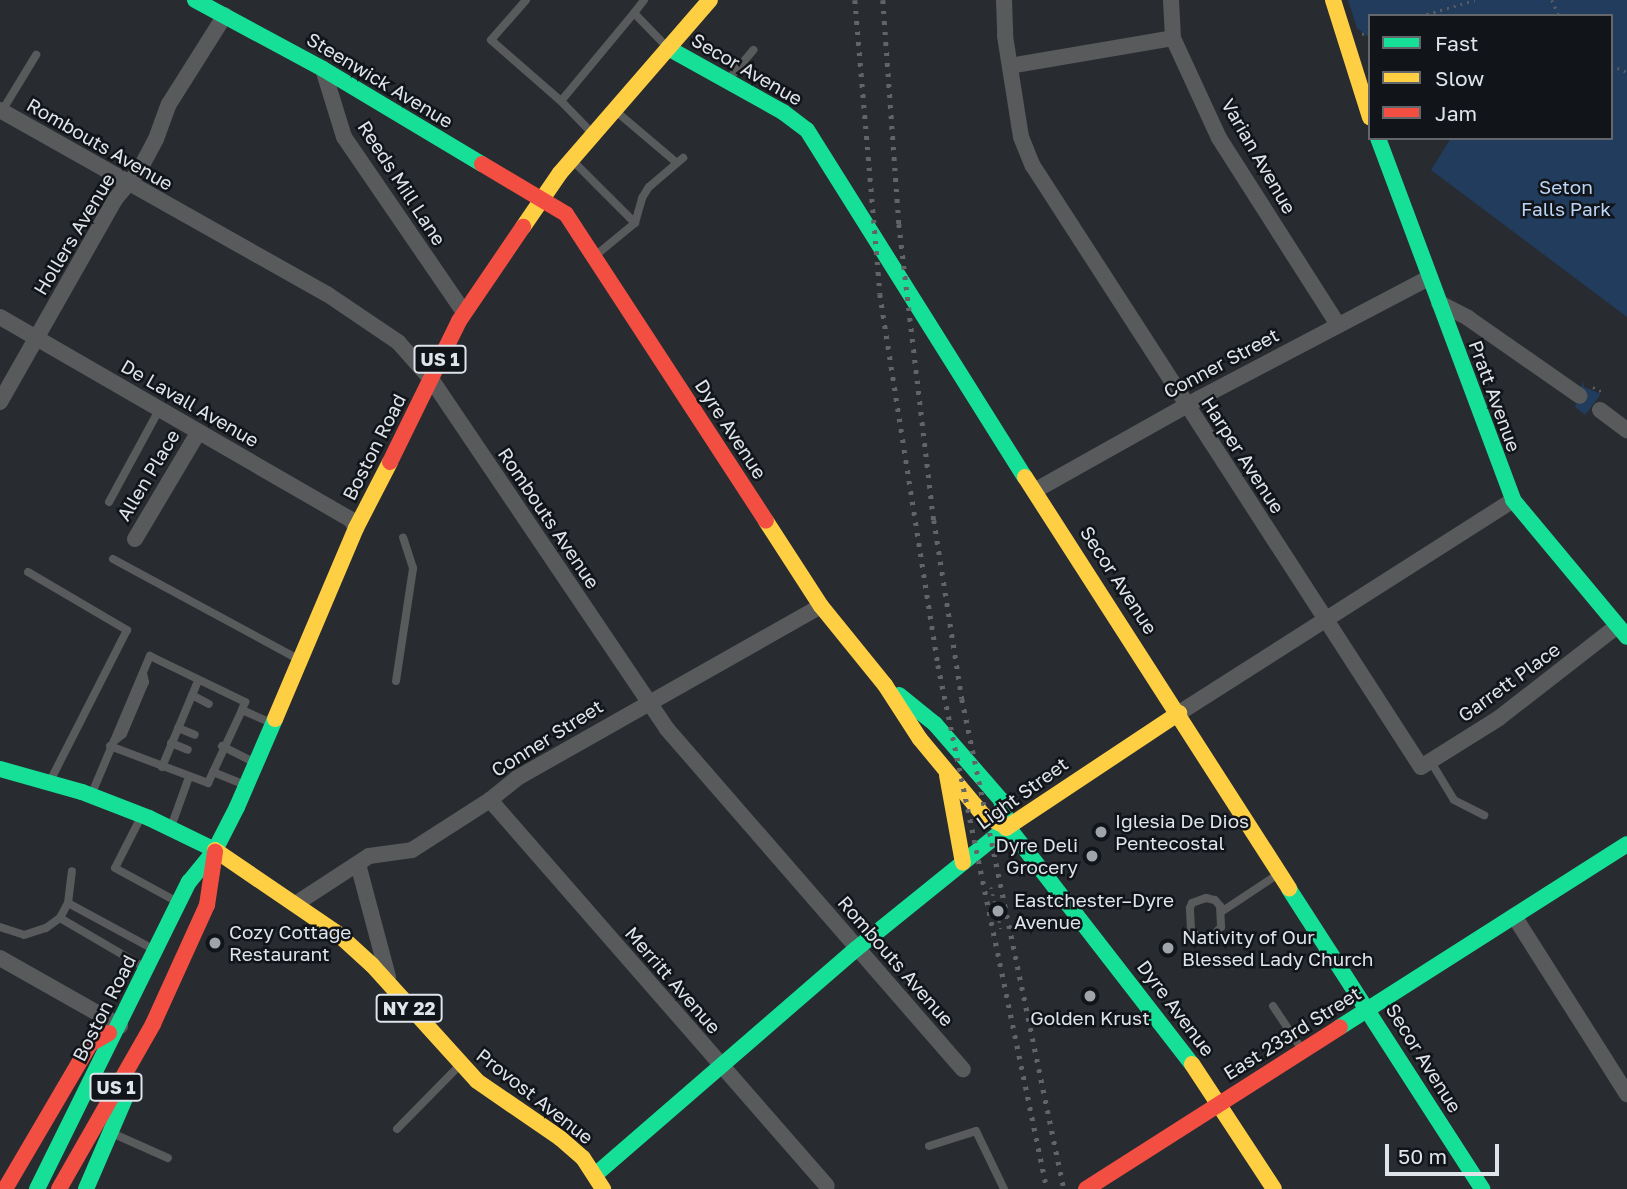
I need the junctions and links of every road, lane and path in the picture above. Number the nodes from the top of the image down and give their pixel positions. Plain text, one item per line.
1 (195, 0) edge
2 (526, 0) edge
3 (644, 0) edge
4 (710, 0) edge
5 (1004, 0) edge
6 (1171, 0) edge
7 (1333, 0) edge
8 (1475, 0) edge
9 (634, 13) junction
10 (1427, 14) edge
11 (225, 15) junction
12 (1173, 38) junction
13 (668, 48) junction
14 (753, 50) dead end
15 (36, 55) dead end
16 (1010, 66) junction
17 (323, 69) junction
18 (727, 81) junction
19 (561, 102) junction
20 (615, 110) junction
21 (1, 111) edge
22 (1368, 111) edge
23 (593, 135) junction
24 (1379, 140) edge
25 (572, 160) junction
26 (127, 184) junction
27 (541, 200) junction
28 (635, 223) junction
29 (593, 257) junction
30 (1429, 278) junction
31 (1439, 303) junction
32 (464, 312) junction
33 (0, 317) edge
34 (1338, 324) junction
35 (36, 337) junction
36 (431, 379) junction
37 (1580, 396) dead end
38 (0, 402) edge
39 (1186, 406) junction
40 (159, 410) junction
41 (1600, 410) dead end
42 (1627, 430) edge
43 (198, 433) junction
44 (1036, 490) junction
45 (1513, 500) junction
46 (109, 502) dead end
47 (356, 528) junction
48 (403, 538) dead end
49 (135, 539) dead end
50 (113, 559) dead end
51 (28, 572) dead end
52 (821, 606) junction
53 (1325, 621) junction
54 (1622, 632) edge
55 (300, 661) junction
56 (198, 681) junction
57 (396, 681) dead end
58 (885, 685) junction
59 (192, 695) junction
60 (647, 702) junction
61 (209, 704) dead end
62 (1179, 713) junction
63 (239, 714) junction
64 (273, 724) junction
65 (178, 728) junction
66 (195, 735) dead end
67 (171, 743) junction
68 (111, 744) junction
69 (223, 747) junction
70 (188, 750) dead end
71 (257, 763) junction
72 (1426, 764) junction
73 (215, 766) junction
74 (162, 767) junction
75 (945, 769) junction
76 (1, 773) edge
77 (189, 777) junction
78 (50, 781) junction
79 (247, 785) junction
80 (91, 796) junction
81 (490, 800) junction
82 (1484, 815) dead end
83 (142, 816) junction
84 (1008, 827) junction
85 (171, 829) junction
86 (1627, 844) edge
87 (215, 850) junction
88 (358, 863) junction
89 (963, 863) junction
90 (72, 871) dead end
91 (1281, 873) junction
92 (991, 887) dead end
93 (995, 902) dead end
94 (68, 903) junction
95 (180, 903) junction
96 (297, 903) junction
97 (1221, 912) junction
98 (998, 914) dead end
99 (1514, 916) junction
100 (60, 918) junction
101 (0, 927) edge
102 (1001, 929) dead end
103 (856, 949) junction
104 (157, 951) junction
105 (0, 958) edge
106 (148, 969) junction
107 (391, 986) junction
108 (1273, 1006) dead end
109 (1368, 1009) junction
110 (153, 1024) junction
111 (120, 1026) junction
112 (1303, 1051) junction
113 (460, 1065) junction
114 (721, 1067) junction
115 (963, 1069) dead end
116 (1627, 1094) edge
117 (1220, 1104) junction
118 (397, 1129) dead end
119 (111, 1133) junction
120 (929, 1146) dead end
121 (168, 1158) dead end
122 (7, 1168) edge
123 (599, 1182) edge
124 (827, 1186) dead end
125 (5, 1189) edge
126 (37, 1189) edge
127 (60, 1189) edge
128 (86, 1189) edge
129 (1004, 1189) edge
130 (1086, 1189) edge
131 (1274, 1189) edge
132 (1482, 1189) edge

1 - 11 street, Steenwick Avenue
2 - 19 lane
3 - 9 lane
4 - 13 street, Boston Road / US 1
5 - 16 street, Harper Avenue
6 - 12 street
7 - 22 street
8 - 10 path
9 - 13 lane
9 - 19 lane
11 - 17 street, Steenwick Avenue
11 - 26 street, Hollers Avenue
12 - 16 street
12 - 34 street, Varian Avenue
13 - 18 street, Secor Avenue
13 - 20 street, Boston Road / US 1
14 - 18 lane
15 - 21 lane
16 - 39 street, Harper Avenue
17 - 27 street, Steenwick Avenue
17 - 32 street, Reeds Mill Lane
18 - 44 street, Secor Avenue
19 - 23 lane
20 - 23 street, Boston Road / US 1
20 - 28 lane
21 - 26 street, Rombouts Avenue
23 - 25 street, Boston Road / US 1
24 - 30 street, Pratt Avenue
25 - 27 street, Boston Road / US 1
25 - 28 lane
26 - 35 street, Hollers Avenue
26 - 36 street, Rombouts Avenue
27 - 29 street, Dyre Avenue
27 - 32 street, Boston Road / US 1
28 - 29 lane
29 - 52 street, Dyre Avenue
30 - 31 street, Pratt Avenue
30 - 34 street, Conner Street
31 - 37 street
31 - 45 street, Pratt Avenue
32 - 36 street, Boston Road / US 1
33 - 35 street, De Lavall Avenue
34 - 39 street, Conner Street
35 - 38 street, Hollers Avenue
35 - 40 street, De Lavall Avenue
36 - 47 street, Boston Road / US 1
36 - 60 street, Rombouts Avenue
39 - 44 street, Conner Street
39 - 53 street, Harper Avenue
40 - 43 street, De Lavall Avenue
40 - 46 lane
41 - 42 street
43 - 47 street, De Lavall Avenue
43 - 49 street, Allen Place
44 - 62 street, Secor Avenue
45 - 53 street, Light Street
45 - 54 street, Pratt Avenue
47 - 55 street, Boston Road / US 1
48 - 57 lane
50 - 55 lane
51 - 78 lane
52 - 58 street, Dyre Avenue
52 - 60 street, Conner Street
53 - 62 street, Light Street
53 - 72 street, Harper Avenue
54 - 72 street, Garrett Place
55 - 64 street, Boston Road / US 1
56 - 59 lane
56 - 63 lane
56 - 68 lane
58 - 75 street, Dyre Avenue
58 - 84 street, Dyre Avenue
59 - 61 lane
59 - 65 lane
60 - 81 street, Conner Street
60 - 103 street, Rombouts Avenue
62 - 84 street, Light Street
62 - 91 street, Secor Avenue
63 - 64 lane
63 - 69 lane
64 - 71 street, Boston Road / US 1
65 - 66 lane
65 - 67 lane
67 - 70 lane
67 - 74 lane
68 - 74 lane
68 - 80 lane
69 - 71 lane
69 - 73 lane
71 - 79 street, Boston Road / US 1
72 - 82 lane
73 - 77 lane
73 - 79 lane
74 - 77 lane
75 - 84 street, Dyre Avenue
75 - 89 street
76 - 78 street
77 - 85 lane
78 - 80 street
79 - 87 street, Boston Road / US 1
80 - 83 street
81 - 88 street, Conner Street
81 - 114 street, Merritt Avenue
83 - 85 street
83 - 95 lane
84 - 89 street, Light Street
84 - 117 street, Dyre Avenue
85 - 87 street
86 - 99 street, East 233rd Street
87 - 95 street, Boston Road / US 1
87 - 96 street, Provost Avenue / NY 22
87 - 110 street, Boston Road / US 1
88 - 96 street, Conner Street
88 - 107 street
89 - 103 street, Light Street
90 - 94 lane
91 - 97 lane
91 - 109 street, Secor Avenue
92 - 93 path
94 - 100 lane
94 - 104 lane
95 - 104 street, Boston Road / US 1
96 - 107 street, Provost Avenue / NY 22
97 - 97 lane
98 - 102 path
99 - 109 street, East 233rd Street
99 - 116 street
100 - 101 lane
100 - 106 lane
103 - 114 street, Light Street
103 - 115 street, Rombouts Avenue
104 - 106 street, Boston Road / US 1
105 - 111 street
106 - 111 street, Boston Road / US 1
107 - 113 street, Provost Avenue / NY 22
108 - 112 lane
109 - 112 street, East 233rd Street
109 - 132 street, Secor Avenue
110 - 119 street
110 - 127 street, Boston Road / US 1
111 - 122 street
111 - 126 street, Boston Road / US 1
112 - 117 street, East 233rd Street
113 - 118 lane
113 - 123 street, Provost Avenue / NY 22
114 - 123 street, Light Street
114 - 124 street, Merritt Avenue
117 - 130 street, East 233rd Street
117 - 131 street, Dyre Avenue
119 - 121 lane
119 - 128 street
120 - 129 lane
122 - 125 street

